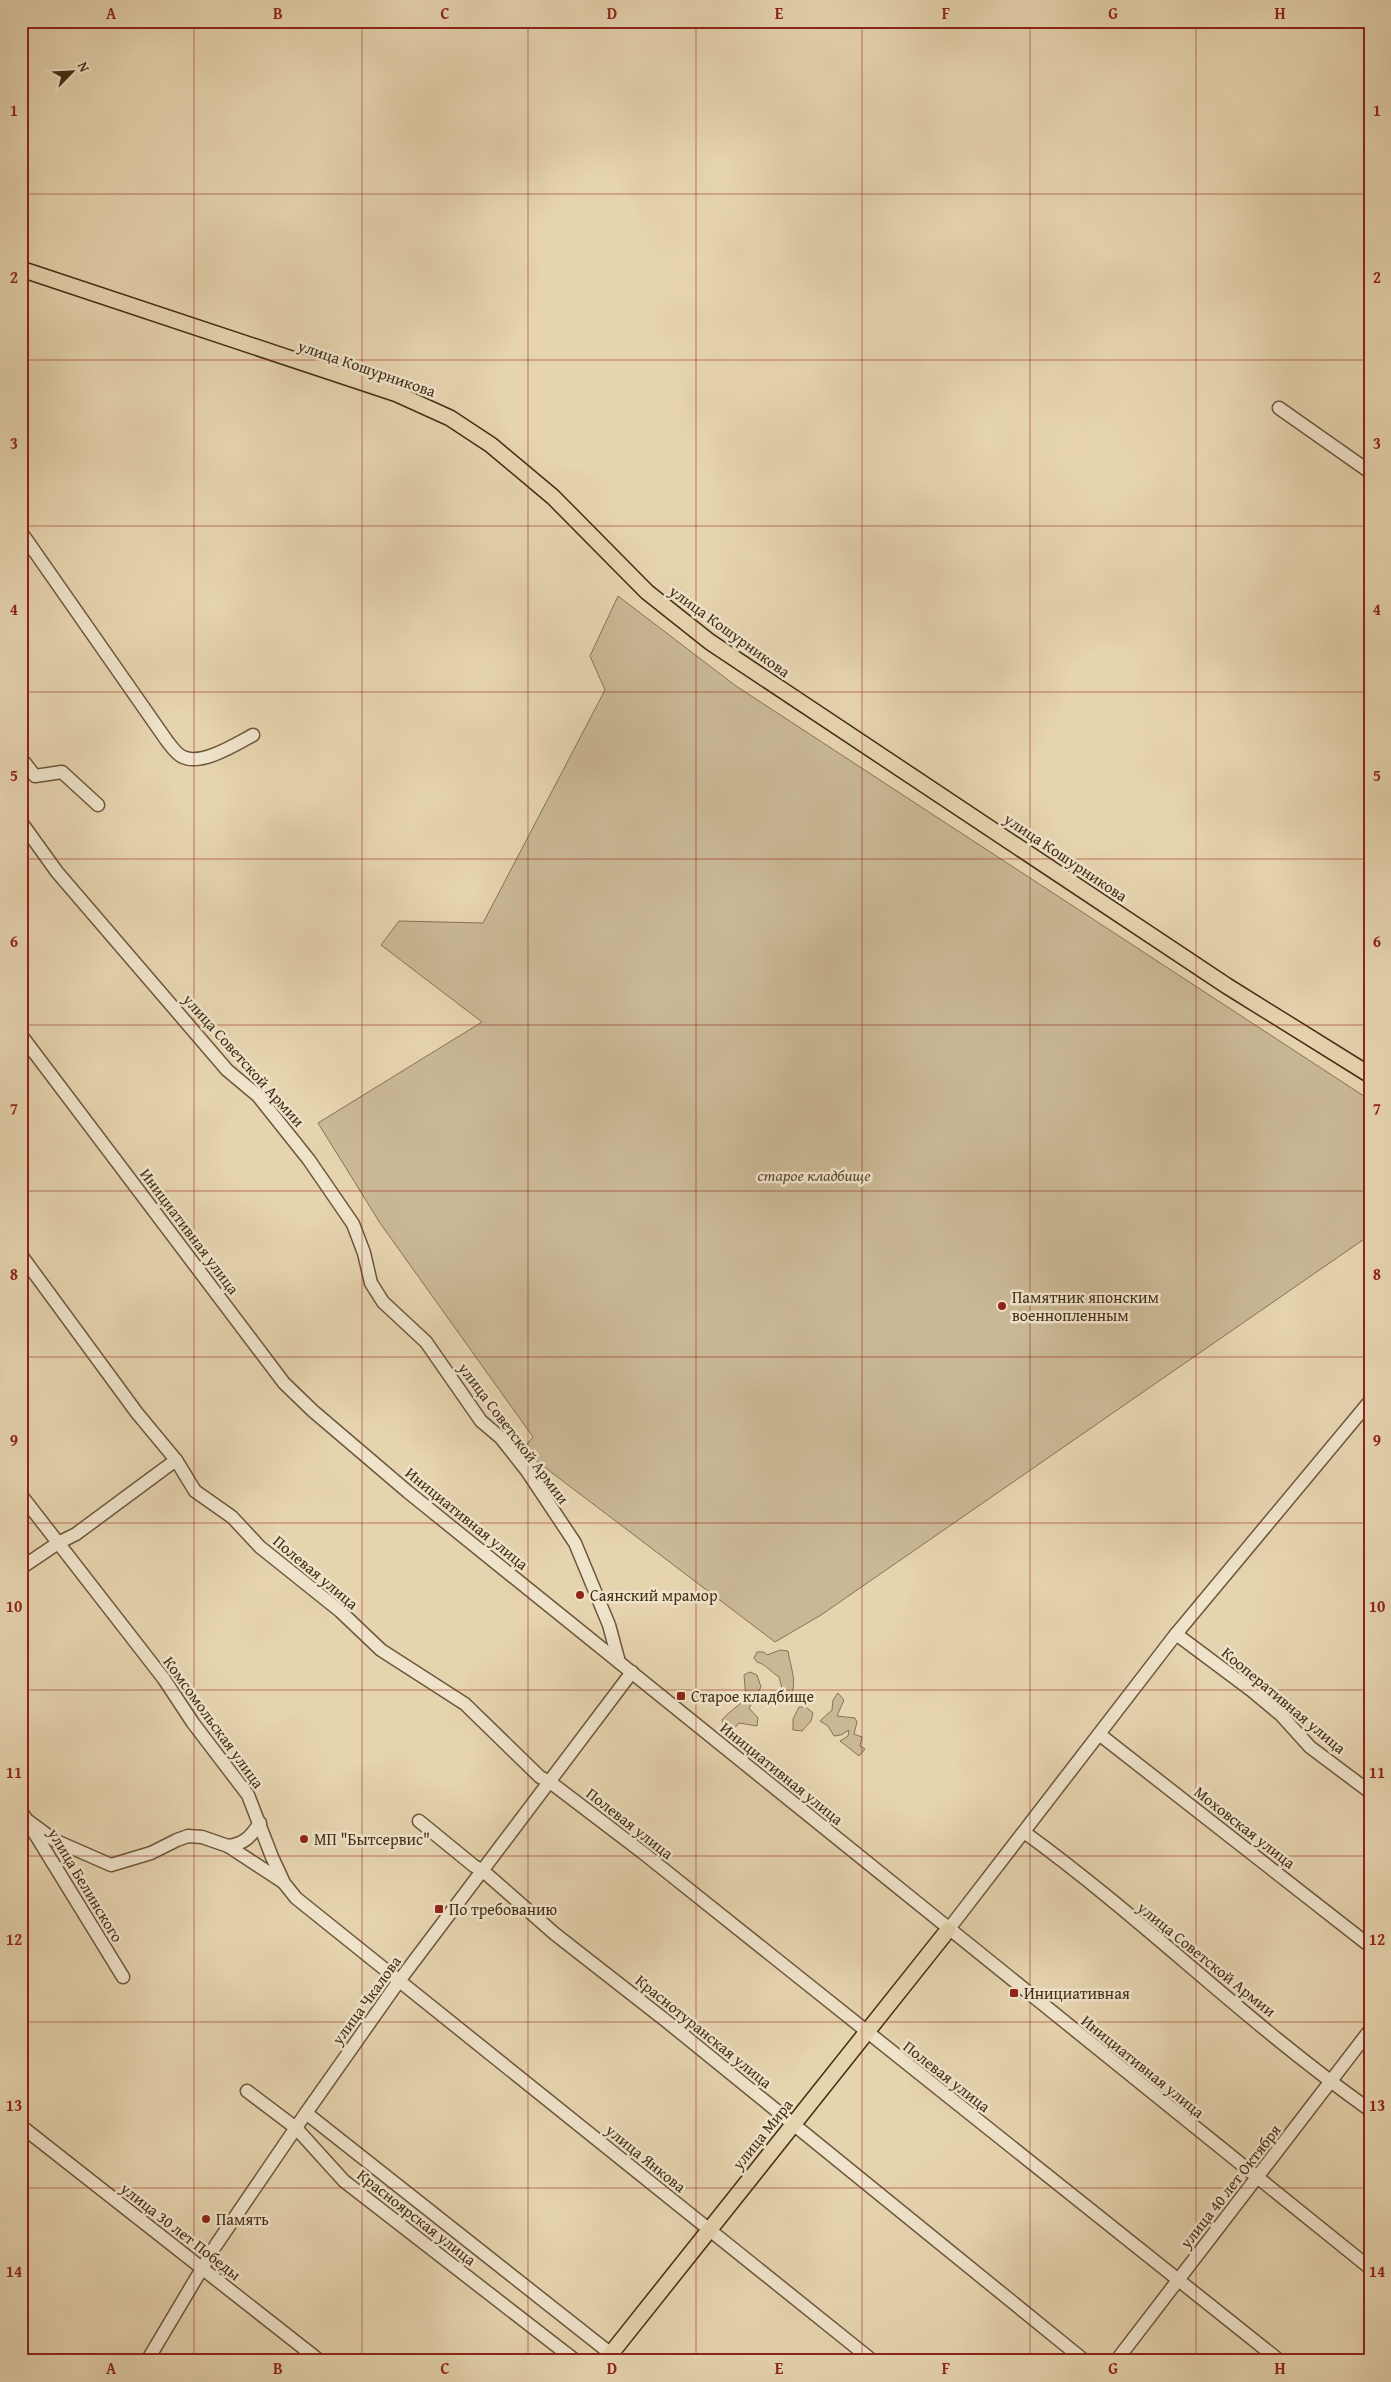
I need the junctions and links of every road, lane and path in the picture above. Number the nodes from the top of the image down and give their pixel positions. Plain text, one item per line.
1 (21, 269) edge
2 (1279, 408) dead end
3 (1370, 472) edge
4 (21, 532) edge
5 (253, 735) dead end
6 (21, 758) edge
7 (98, 805) dead end
8 (21, 822) edge
9 (21, 1035) edge
10 (1370, 1074) edge
11 (21, 1255) edge
12 (1370, 1402) edge
13 (176, 1460) junction
14 (21, 1496) edge
15 (58, 1543) junction
16 (21, 1568) edge
17 (1176, 1634) junction
18 (619, 1662) junction
19 (632, 1672) junction
20 (1099, 1734) junction
21 (550, 1782) junction
22 (1370, 1792) edge
23 (24, 1816) edge
24 (419, 1820) dead end
25 (260, 1822) junction
26 (1024, 1832) junction
27 (228, 1846) junction
28 (482, 1870) junction
29 (284, 1883) junction
30 (948, 1930) junction
31 (1370, 1946) edge
32 (122, 1977) dead end
33 (399, 1981) junction
34 (1370, 2030) edge
35 (866, 2033) junction
36 (1330, 2082) junction
37 (247, 2091) dead end
38 (1370, 2110) edge
39 (306, 2113) junction
40 (793, 2124) junction
41 (21, 2126) edge
42 (296, 2128) junction
43 (1257, 2179) junction
44 (709, 2229) junction
45 (1370, 2268) edge
46 (202, 2270) junction
47 (1179, 2279) junction
48 (612, 2358) edge
49 (147, 2361) edge
50 (320, 2361) edge
51 (576, 2361) edge
52 (873, 2361) edge
53 (1085, 2361) edge
54 (1116, 2361) edge
55 (1280, 2361) edge

1 - 10 main road, улица Кошурникова
2 - 3 street
4 - 5 street
6 - 7 street
8 - 18 street, улица Советской Армии
9 - 18 street, Инициативная улица
11 - 13 street, Полевая улица
12 - 17 street
13 - 15 street
13 - 21 street, Полевая улица
14 - 15 street, Комсомольская улица
15 - 16 street
15 - 25 street, Комсомольская улица
17 - 20 street
17 - 22 street, Кооперативная улица
18 - 19 street, Инициативная улица
19 - 21 street, улица Чкалова
19 - 30 street, Инициативная улица
20 - 26 street
20 - 31 street, Моховская улица
21 - 28 street, улица Чкалова
21 - 35 street, Полевая улица
23 - 27 street
23 - 32 street, улица Белинского
24 - 28 street, Краснотуранская улица
25 - 27 street
25 - 29 street, Комсомольская улица
26 - 30 street
26 - 36 street, улица Советской Армии
27 - 29 street
28 - 33 street, улица Чкалова
28 - 40 street, Краснотуранская улица
29 - 33 street, Комсомольская улица
30 - 35 main road, улица Мира
30 - 43 street, Инициативная улица
33 - 39 street, улица Чкалова
33 - 44 street, улица Янкова
34 - 36 street, улица 40 лет Октября
35 - 40 main road, улица Мира
35 - 47 street, Полевая улица
36 - 38 street, улица Советской Армии
36 - 43 street, улица 40 лет Октября
37 - 42 street, Красноярская улица
39 - 42 street, улица Чкалова
39 - 48 street, Красноярская улица
40 - 44 main road, улица Мира
40 - 53 street, Краснотуранская улица
41 - 46 street, улица 30 лет Победы
42 - 46 street, улица Чкалова
42 - 51 street, Красноярская улица
43 - 45 street, Инициативная улица
43 - 47 street, улица 40 лет Октября
44 - 48 main road, улица Мира
44 - 52 street, улица Янкова
46 - 49 street, улица Чкалова
46 - 50 street, улица 30 лет Победы
47 - 54 street, улица 40 лет Октября
47 - 55 street, Полевая улица

